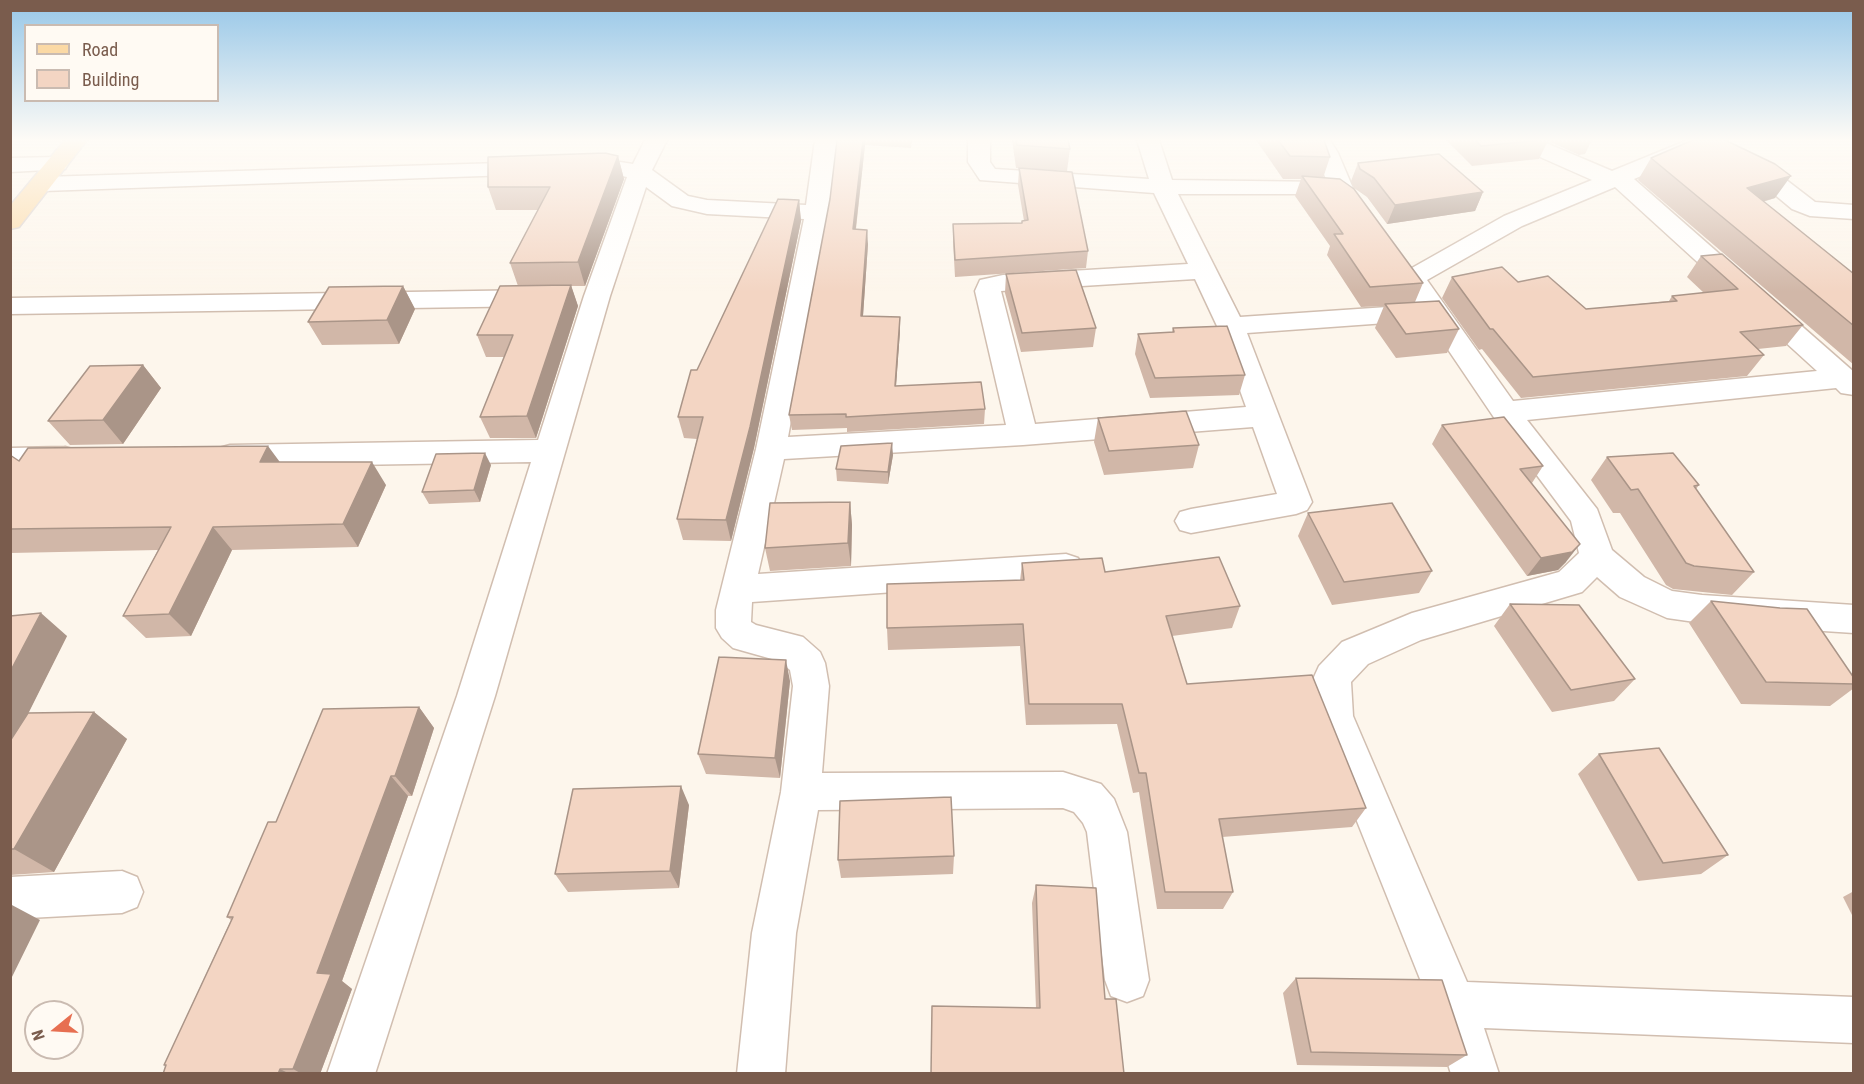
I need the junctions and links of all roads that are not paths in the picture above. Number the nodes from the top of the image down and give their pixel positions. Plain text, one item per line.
1 (37, 191) edge
2 (631, 191) edge
3 (666, 191) edge
4 (820, 191) edge
5 (1165, 191) edge
6 (1335, 191) edge
7 (1587, 191) edge
8 (1628, 191) edge
9 (1784, 191) edge
10 (1342, 192) joint
11 (1854, 212) edge
12 (818, 213) junction
13 (1364, 213) edge
14 (10, 222) edge
15 (1204, 271) junction
16 (578, 297) junction
17 (10, 306) edge
18 (1436, 313) junction
19 (1231, 326) junction
20 (1847, 383) edge
21 (1505, 412) junction
22 (1266, 416) junction
23 (1023, 435) junction
24 (771, 449) junction
25 (550, 451) junction
26 (202, 457) edge
27 (94, 458) edge
28 (10, 459) edge
29 (1191, 522) dead end
30 (1597, 557) junction
31 (1074, 567) edge
32 (738, 589) junction
33 (1854, 619) edge
34 (801, 792) junction
35 (122, 892) dead end
36 (10, 898) edge
37 (1127, 980) dead end
38 (1453, 1004) junction
39 (1854, 1020) edge
40 (351, 1074) edge
41 (761, 1074) edge
42 (1475, 1074) edge

1 - 14 main road
2 - 16 street
3 - 12 street
4 - 12 street
5 - 15 street
6 - 10 street
7 - 18 street
8 - 20 street
9 - 11 street
10 - 13 street
12 - 24 street
15 - 19 street
15 - 23 street
16 - 17 street
16 - 25 street
18 - 19 street
18 - 21 street
19 - 22 street
20 - 21 street
21 - 30 street
22 - 23 street
22 - 29 street
23 - 24 street
24 - 32 street
25 - 26 street
25 - 40 street
27 - 28 street
30 - 33 street
30 - 38 street
31 - 32 street
32 - 34 street
34 - 37 street
34 - 41 street
35 - 36 street
38 - 39 street
38 - 42 street

